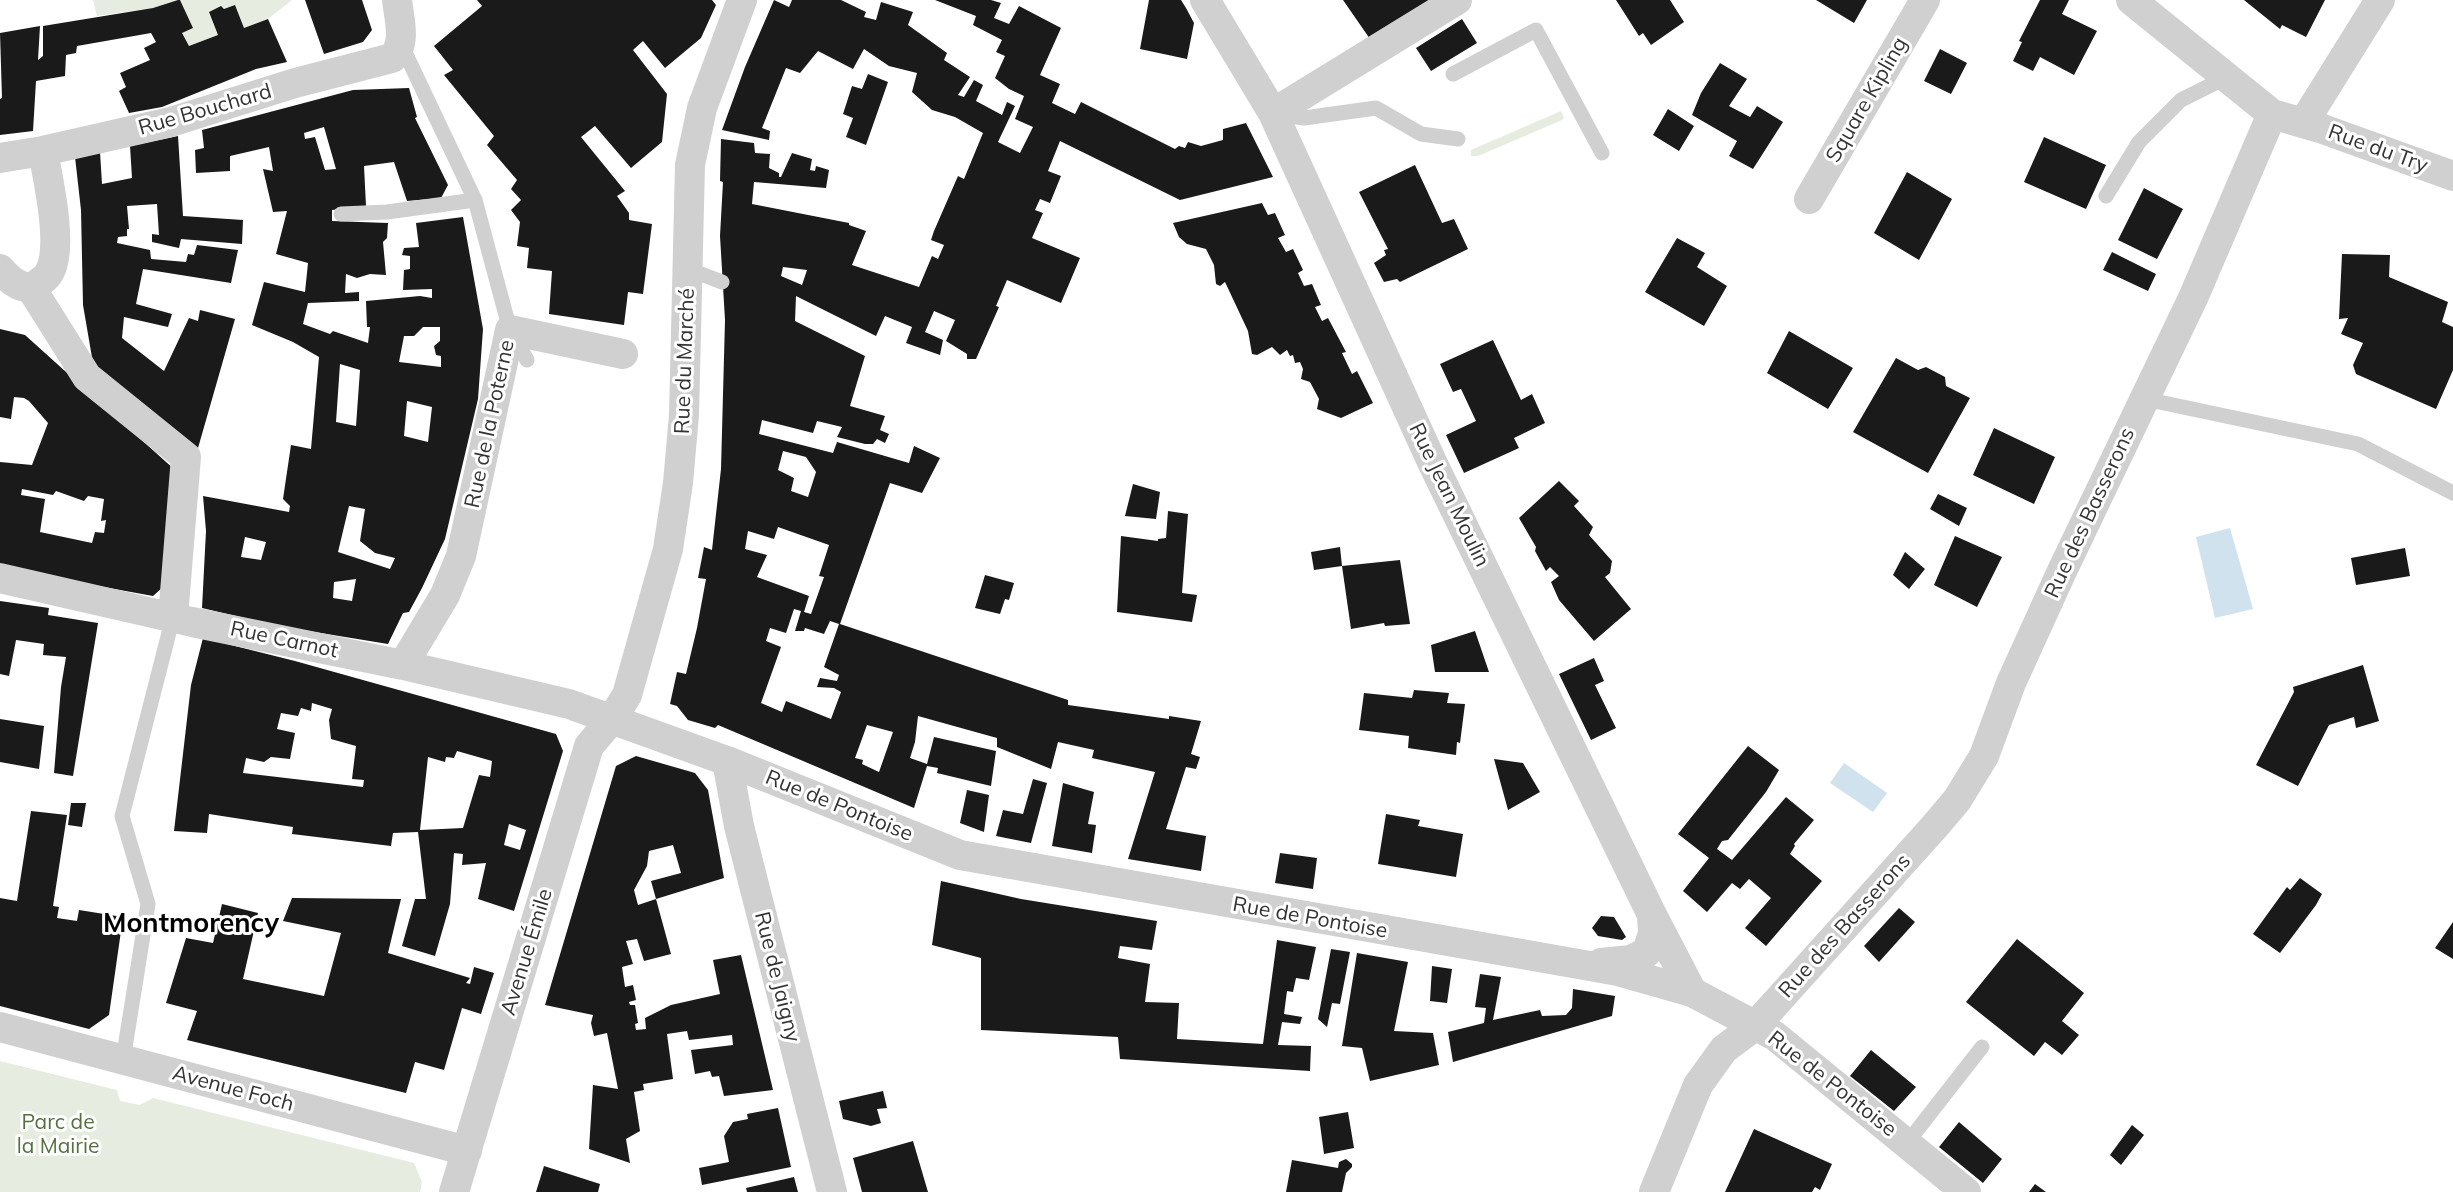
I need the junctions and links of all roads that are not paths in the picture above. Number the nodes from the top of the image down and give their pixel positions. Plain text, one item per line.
1 (397, 0) edge
2 (742, 0) edge
3 (1205, 0) edge
4 (1457, 0) edge
5 (1925, 0) edge
6 (2131, 0) edge
7 (2380, 0) edge
8 (401, 44) junction
9 (1453, 74) dead end
10 (2227, 77) junction
11 (1273, 113) junction
12 (2272, 114) junction
13 (2304, 122) junction
14 (1458, 140) dead end
15 (43, 151) junction
16 (1602, 153) dead end
17 (0, 158) edge
18 (2453, 176) edge
19 (2106, 196) dead end
20 (1809, 199) dead end
21 (475, 200) junction
22 (341, 214) dead end
23 (0, 269) edge
24 (688, 269) junction
25 (722, 282) dead end
26 (31, 288) junction
27 (510, 330) junction
28 (622, 354) dead end
29 (527, 360) dead end
30 (2145, 399) junction
31 (2453, 493) edge
32 (0, 578) edge
33 (173, 617) junction
34 (403, 665) junction
35 (612, 719) junction
36 (727, 761) junction
37 (1652, 915) junction
38 (1583, 965) junction
39 (1692, 992) junction
40 (1755, 1026) junction
41 (0, 1027) edge
42 (1982, 1047) dead end
43 (123, 1060) junction
44 (1907, 1143) junction
45 (466, 1151) junction
46 (454, 1192) edge
47 (832, 1192) edge
48 (1654, 1192) edge
49 (1966, 1192) edge

1 - 8 street
2 - 24 street, Rue du Marché
3 - 11 street, Rue Jean Moulin
4 - 11 street
5 - 20 street, Square Kipling
6 - 10 street
7 - 13 street
8 - 15 street, Rue Bouchard
8 - 21 lane, Rue de la Poterne
9 - 16 lane
10 - 12 street
10 - 19 lane
11 - 14 lane
11 - 37 street, Rue Jean Moulin
12 - 13 street, Rue du Try
12 - 30 street, Rue des Basserons
13 - 18 street, Rue du Try
15 - 17 street, Rue Bouchard
15 - 26 street
21 - 22 lane
21 - 27 lane, Rue de la Poterne
23 - 26 street
24 - 25 lane
24 - 35 street, Rue du Marché
26 - 33 street
27 - 28 street
27 - 29 lane
27 - 34 street, Rue de la Poterne
30 - 31 lane
30 - 40 street, Rue des Basserons
32 - 33 street, Rue Carnot
33 - 34 street, Rue Carnot
33 - 43 lane
34 - 35 street, Rue Carnot
35 - 36 street, Rue de Pontoise
35 - 45 street, Avenue Émile
36 - 38 street, Rue de Pontoise
36 - 47 street, Rue de Jaigny
37 - 38 street
37 - 39 street, Rue Jean Moulin
38 - 39 street, Rue de Pontoise
39 - 40 street, Rue de Pontoise
40 - 44 street, Rue de Pontoise
40 - 48 street, Rue des Basserons
41 - 43 street, Avenue Foch
42 - 44 lane
43 - 45 street, Avenue Foch
44 - 49 street, Rue de Pontoise
45 - 46 street, Avenue Émile

